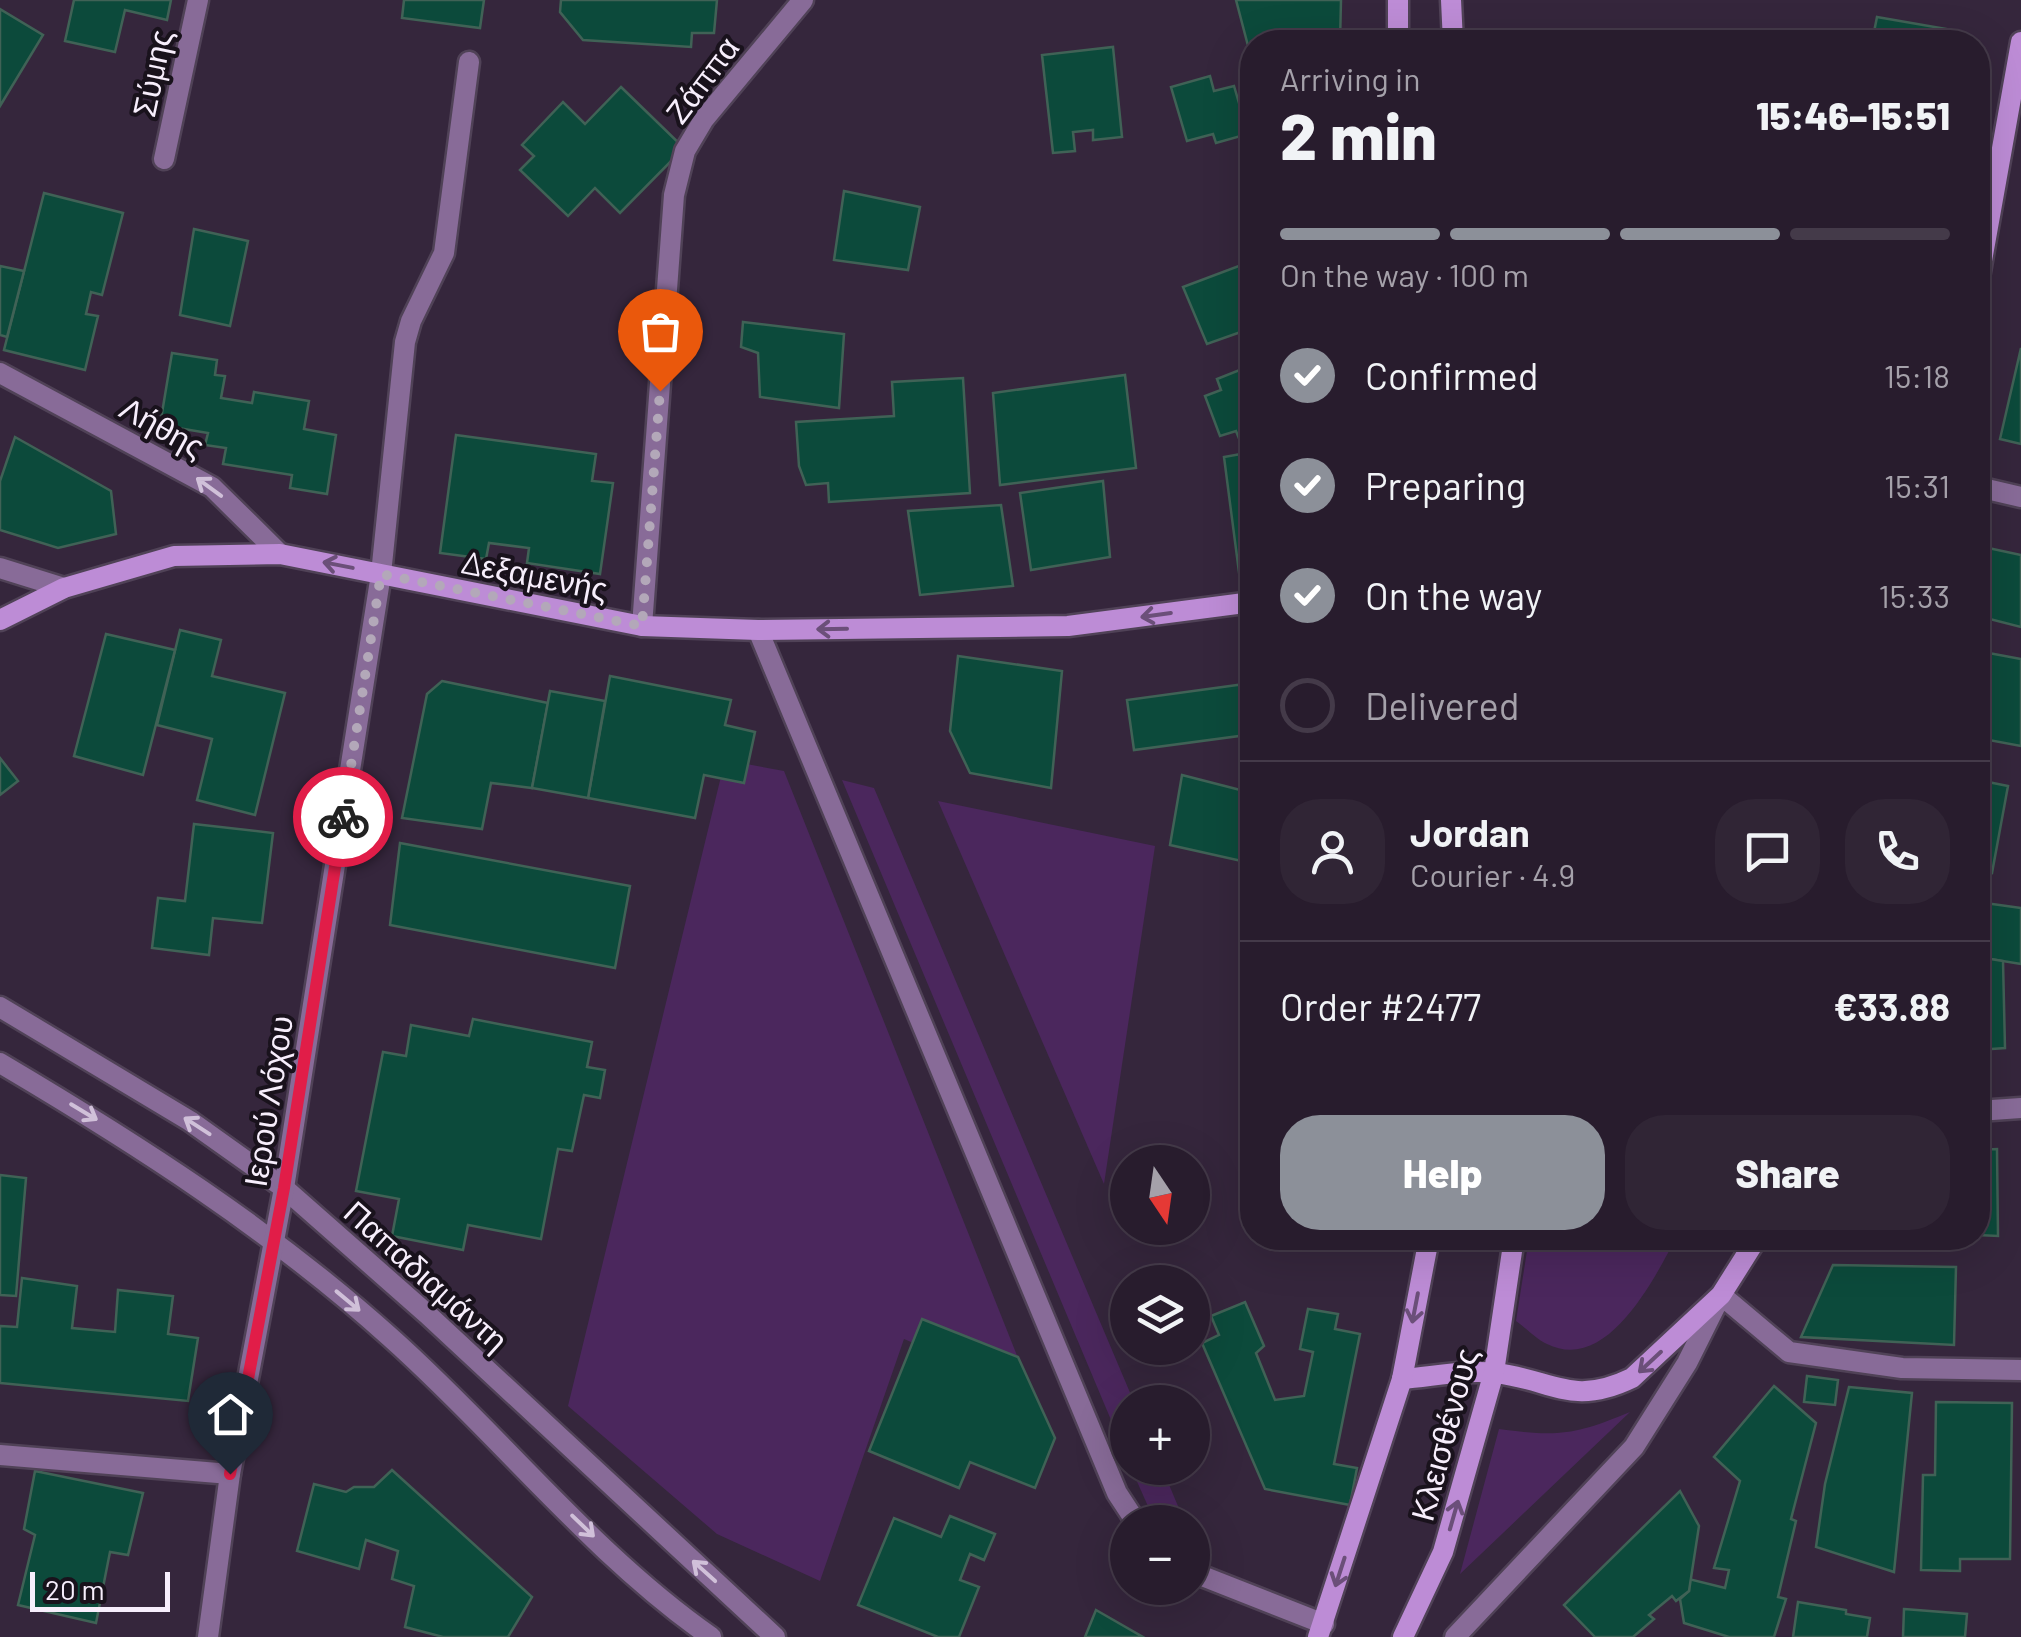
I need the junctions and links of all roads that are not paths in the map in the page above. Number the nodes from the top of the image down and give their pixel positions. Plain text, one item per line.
1 (198, 0) edge
2 (802, 0) edge
3 (1398, 0) edge
4 (1451, 0) edge
5 (1398, 30) edge
6 (1452, 30) edge
7 (2021, 42) edge
8 (469, 62) dead end
9 (164, 159) dead end
10 (1990, 216) edge
11 (0, 373) edge
12 (1990, 490) edge
13 (2021, 497) edge
14 (280, 554) junction
15 (0, 568) edge
16 (381, 574) junction
17 (64, 588) junction
18 (1240, 604) edge
19 (0, 620) edge
20 (642, 626) junction
21 (758, 630) junction
22 (0, 1006) edge
23 (0, 1062) edge
24 (2021, 1108) edge
25 (1990, 1110) edge
26 (284, 1188) junction
27 (275, 1242) junction
28 (1427, 1250) edge
29 (1512, 1250) edge
30 (1749, 1250) edge
31 (1720, 1295) junction
32 (2021, 1370) edge
33 (1494, 1372) junction
34 (1402, 1379) junction
35 (0, 1455) edge
36 (230, 1474) junction
37 (1125, 1505) edge
38 (1210, 1580) edge
39 (1320, 1630) edge
40 (208, 1637) edge
41 (711, 1637) edge
42 (775, 1637) edge
43 (1404, 1637) edge
44 (1455, 1637) edge

1 - 9 street, Σύμης
2 - 20 street, Ζάππα
3 - 5 main road
4 - 6 main road
7 - 10 main road
8 - 16 street, Ιερού Λόχου
14 -> 11 street, Λήθης
12 - 13 street
16 -> 14 main road, Δεξαμενής
14 - 17 main road, Δεξαμενής
15 - 17 street
16 - 20 main road, Δεξαμενής
16 - 26 street, Ιερού Λόχου
17 - 19 main road, Δεξαμενής
18 -> 21 main road, Δεξαμενής
20 - 21 main road, Δεξαμενής
21 - 37 street
26 -> 22 street, Παπαδιαμάντη
23 -> 27 street
24 - 25 street
26 - 27 street, Ιερού Λόχου
42 -> 26 street, Παπαδιαμάντη
27 - 36 street, Ιερού Λόχου
27 -> 41 street
28 -> 34 main road, Κλεισθένους
29 - 33 main road, Κλεισθένους
30 - 31 main road
31 - 32 street
31 -> 33 main road
31 - 44 street
33 - 34 main road
43 -> 33 main road, Κλεισθένους
34 -> 39 main road, Κλεισθένους
35 - 36 street
36 - 40 street, Ιερού Λόχου
38 - 39 street

